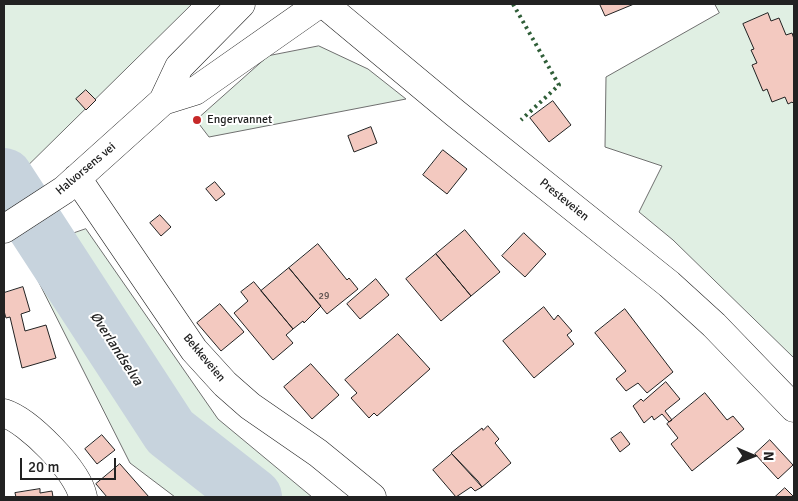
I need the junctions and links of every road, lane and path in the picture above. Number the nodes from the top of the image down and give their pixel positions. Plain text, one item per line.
1 (240, 4) edge
2 (319, 4) edge
3 (324, 4) edge
4 (163, 101) junction
5 (70, 184) junction
6 (5, 229) edge
7 (794, 408) edge
8 (4, 413) edge
9 (83, 497) edge
10 (372, 497) edge

1 - 4 street, Halvorsens vei
2 - 4 street, Halvorsens vei
3 - 7 street, Presteveien
4 - 5 street, Halvorsens vei
5 - 6 street, Halvorsens vei
5 - 10 street, Bekkeveien
8 - 9 street

